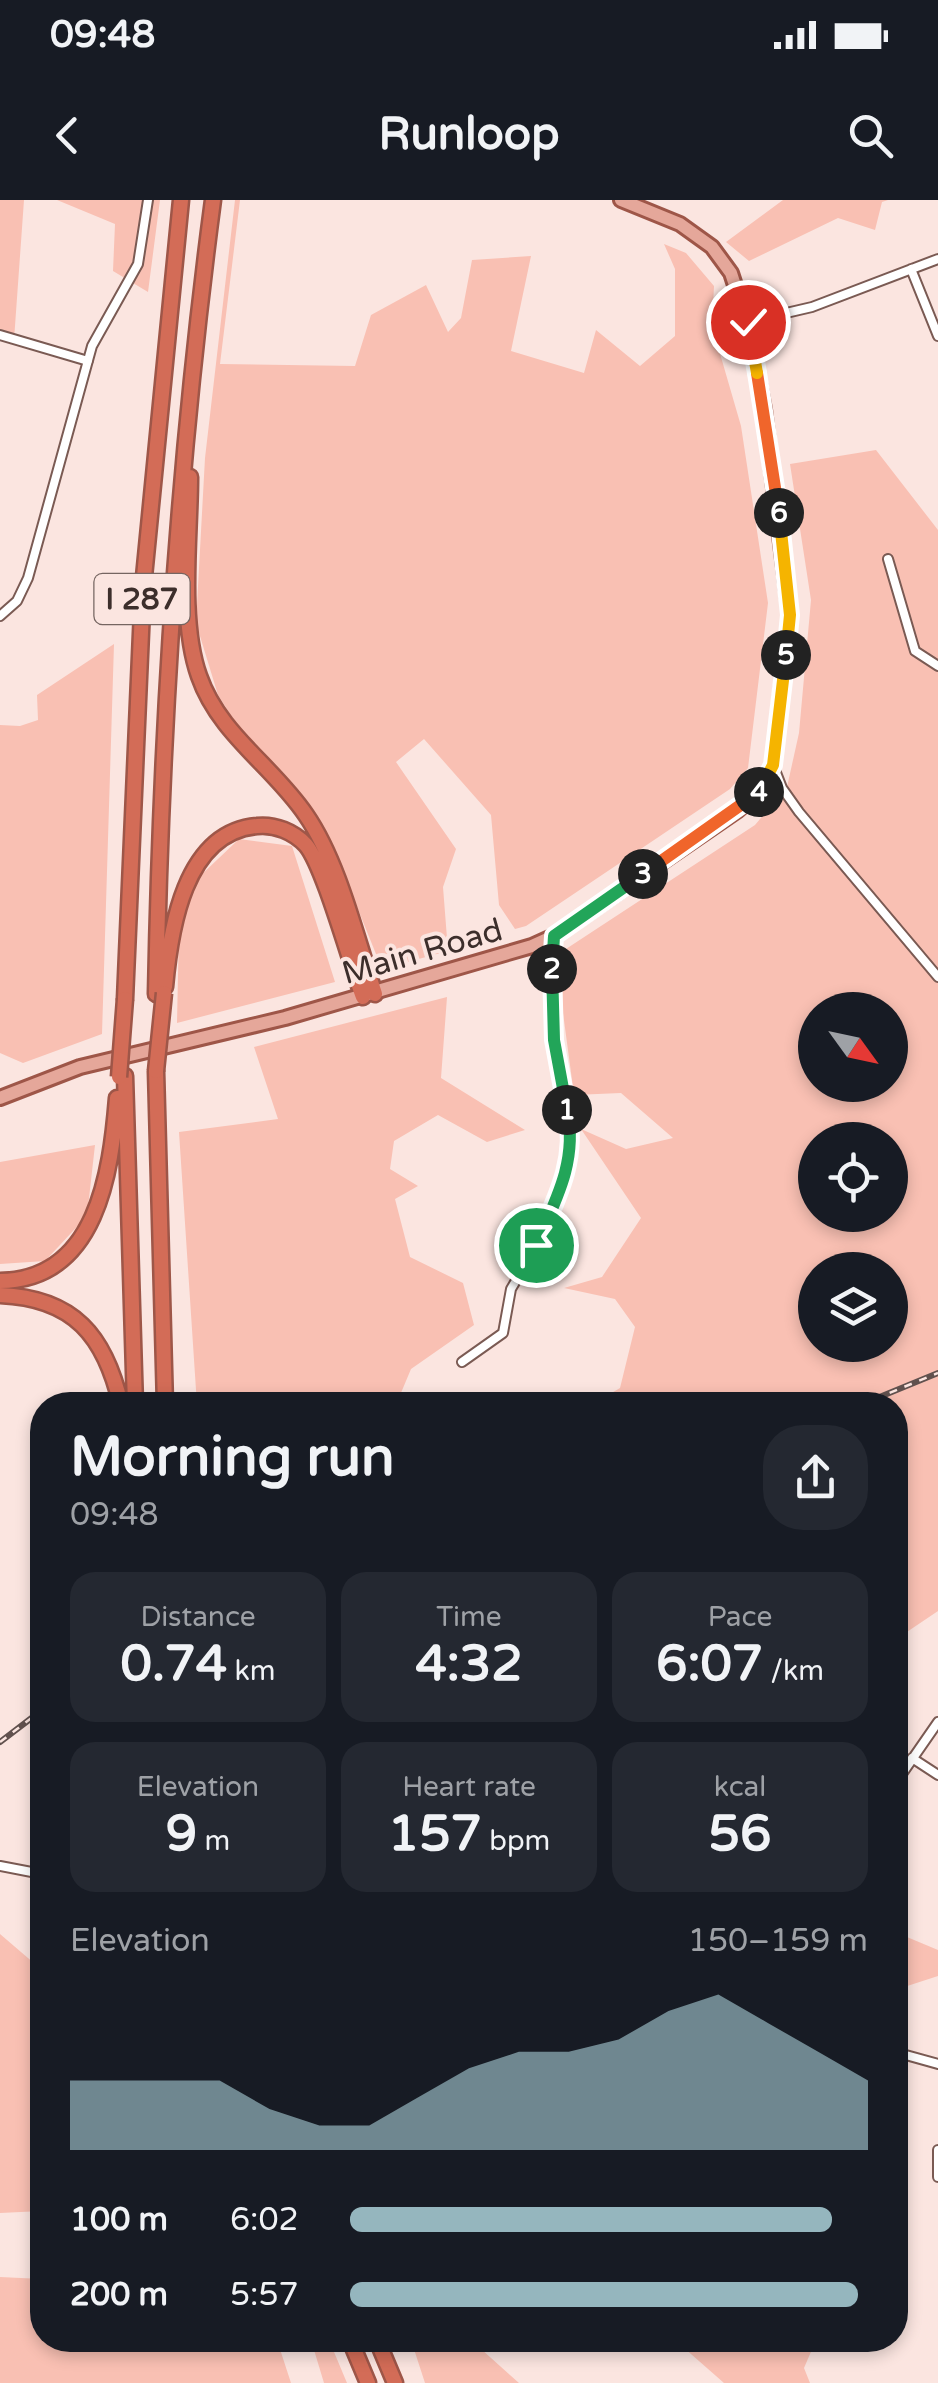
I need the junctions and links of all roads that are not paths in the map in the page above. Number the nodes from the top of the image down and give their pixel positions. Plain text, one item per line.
1 (148, 200) edge
2 (182, 200) edge
3 (213, 200) edge
4 (621, 200) edge
5 (938, 259) edge
6 (912, 270) junction
7 (748, 322) junction
8 (0, 335) edge
9 (938, 336) edge
10 (88, 361) junction
11 (192, 382) junction
12 (888, 559) dead end
13 (0, 616) edge
14 (938, 666) edge
15 (773, 765) junction
16 (554, 936) junction
17 (938, 976) edge
18 (160, 994) junction
19 (369, 996) junction
20 (122, 1077) junction
21 (0, 1098) edge
22 (0, 1282) edge
23 (0, 1295) edge
24 (462, 1362) dead end
25 (117, 1392) edge
26 (134, 1392) edge
27 (166, 1392) edge
28 (938, 1722) edge
29 (912, 1758) junction
30 (908, 1764) edge
31 (938, 1775) edge
32 (0, 1866) edge
33 (30, 1872) edge
34 (908, 2056) edge
35 (938, 2064) edge
36 (938, 2150) edge
37 (938, 2176) edge
38 (355, 2352) edge
39 (382, 2352) edge
40 (368, 2383) edge
41 (395, 2383) edge

1 - 10 street
2 - 20 highway, I 287, bridge
3 - 11 highway, I 287
4 - 7 main road, Main Road
5 - 6 street
6 - 7 street
6 - 9 street
7 - 15 main road, Main Road
8 - 10 street
10 - 13 street
11 - 18 highway, I 287
11 - 19 highway
12 - 14 street
15 - 16 main road, Main Road
15 - 17 street
16 - 19 main road, Main Road
16 - 24 street
18 - 19 highway
18 - 27 highway, bridge
19 - 21 main road, Main Road
20 - 22 highway
20 - 26 highway
23 - 25 highway
28 - 29 street
29 - 30 street
29 - 31 street
32 - 33 street
34 - 35 street
36 - 37 street
38 - 40 highway
39 - 41 highway

